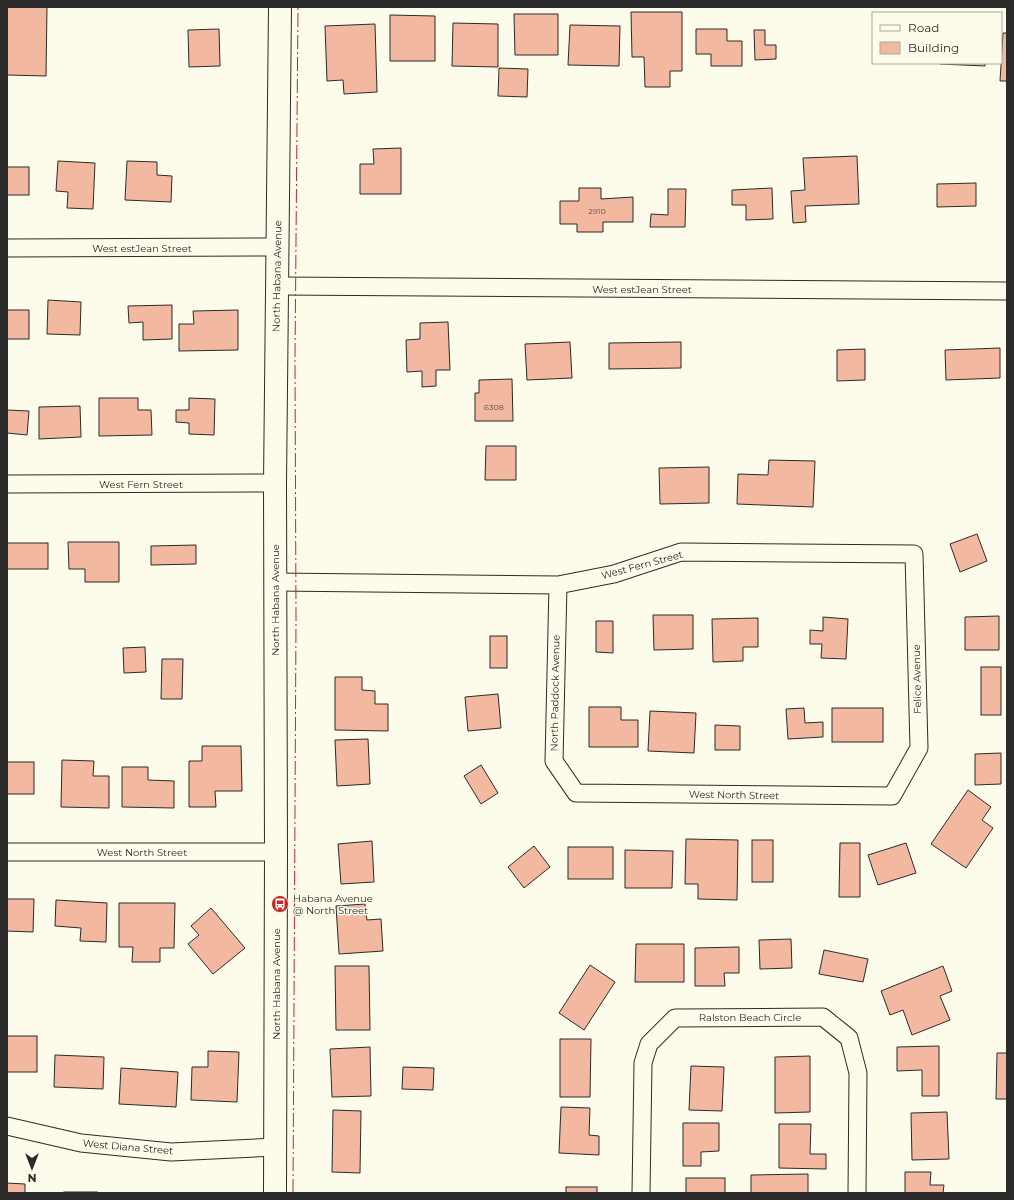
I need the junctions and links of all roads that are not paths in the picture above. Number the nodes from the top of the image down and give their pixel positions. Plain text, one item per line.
1 (280, 7) edge
2 (7, 248) edge
3 (277, 248) junction
4 (277, 286) junction
5 (1007, 291) edge
6 (7, 484) edge
7 (275, 484) junction
8 (914, 554) joint
9 (275, 582) junction
10 (558, 585) junction
11 (576, 794) joint
12 (892, 796) joint
13 (7, 852) edge
14 (276, 852) junction
15 (7, 1126) edge
16 (275, 1147) junction
17 (275, 1193) edge
18 (641, 1193) edge
19 (857, 1193) edge

1 - 3 street, North Habana Avenue
2 - 3 street, West estJean Street
3 - 4 street, North Habana Avenue
4 - 5 street, West estJean Street
4 - 7 street, North Habana Avenue
6 - 7 street, West Fern Street
7 - 9 street, North Habana Avenue
8 - 10 street, West Fern Street
8 - 12 street, Felice Avenue
9 - 10 street, West Fern Street
9 - 14 street, North Habana Avenue
10 - 11 street, North Paddock Avenue
11 - 12 street, West North Street
13 - 14 street, West North Street
14 - 16 street, North Habana Avenue
15 - 16 street, West Diana Street
16 - 17 street, North Habana Avenue
18 - 19 street, Ralston Beach Circle

